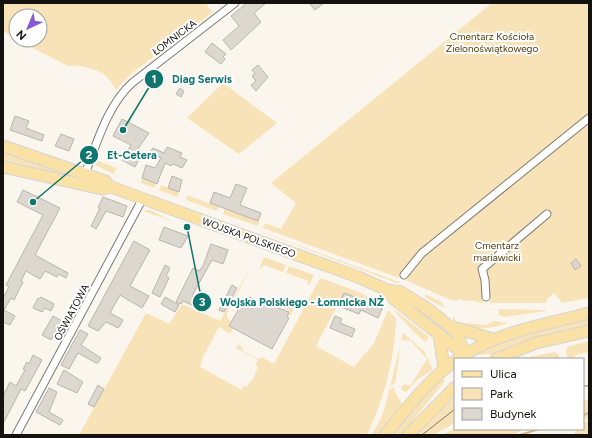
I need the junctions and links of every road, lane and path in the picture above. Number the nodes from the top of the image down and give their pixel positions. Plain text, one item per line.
1 (235, 3) edge
2 (589, 118) edge
3 (3, 146) edge
4 (3, 166) edge
5 (85, 174) junction
6 (111, 187) junction
7 (143, 198) junction
8 (547, 214) dead end
9 (404, 275) dead end
10 (386, 290) junction
11 (486, 297) dead end
12 (589, 313) edge
13 (451, 326) junction
14 (589, 331) edge
15 (439, 334) junction
16 (493, 339) junction
17 (464, 358) edge
18 (498, 358) edge
19 (454, 362) edge
20 (444, 369) junction
21 (454, 388) edge
22 (16, 435) edge
23 (385, 435) edge
24 (408, 435) edge

1 - 5 street, ŁOMNICKA
2 - 9 street
3 - 5 main road, WOJSKA POLSKIEGO
4 - 6 main road, WOJSKA POLSKIEGO
5 - 6 main road, WOJSKA POLSKIEGO
6 - 7 main road, WOJSKA POLSKIEGO
7 - 10 main road, WOJSKA POLSKIEGO
7 - 22 street, OŚWIATOWA
8 - 11 street
10 - 13 main road, WOJSKA POLSKIEGO
10 - 15 main road, WOJSKA POLSKIEGO
12 - 16 main road
13 - 16 main road
13 - 17 main road, WOJSKA POLSKIEGO
14 - 18 main road
15 - 17 main road, WOJSKA POLSKIEGO
15 - 20 main road
16 - 17 main road
19 - 20 main road
20 - 23 main road
21 - 24 main road

